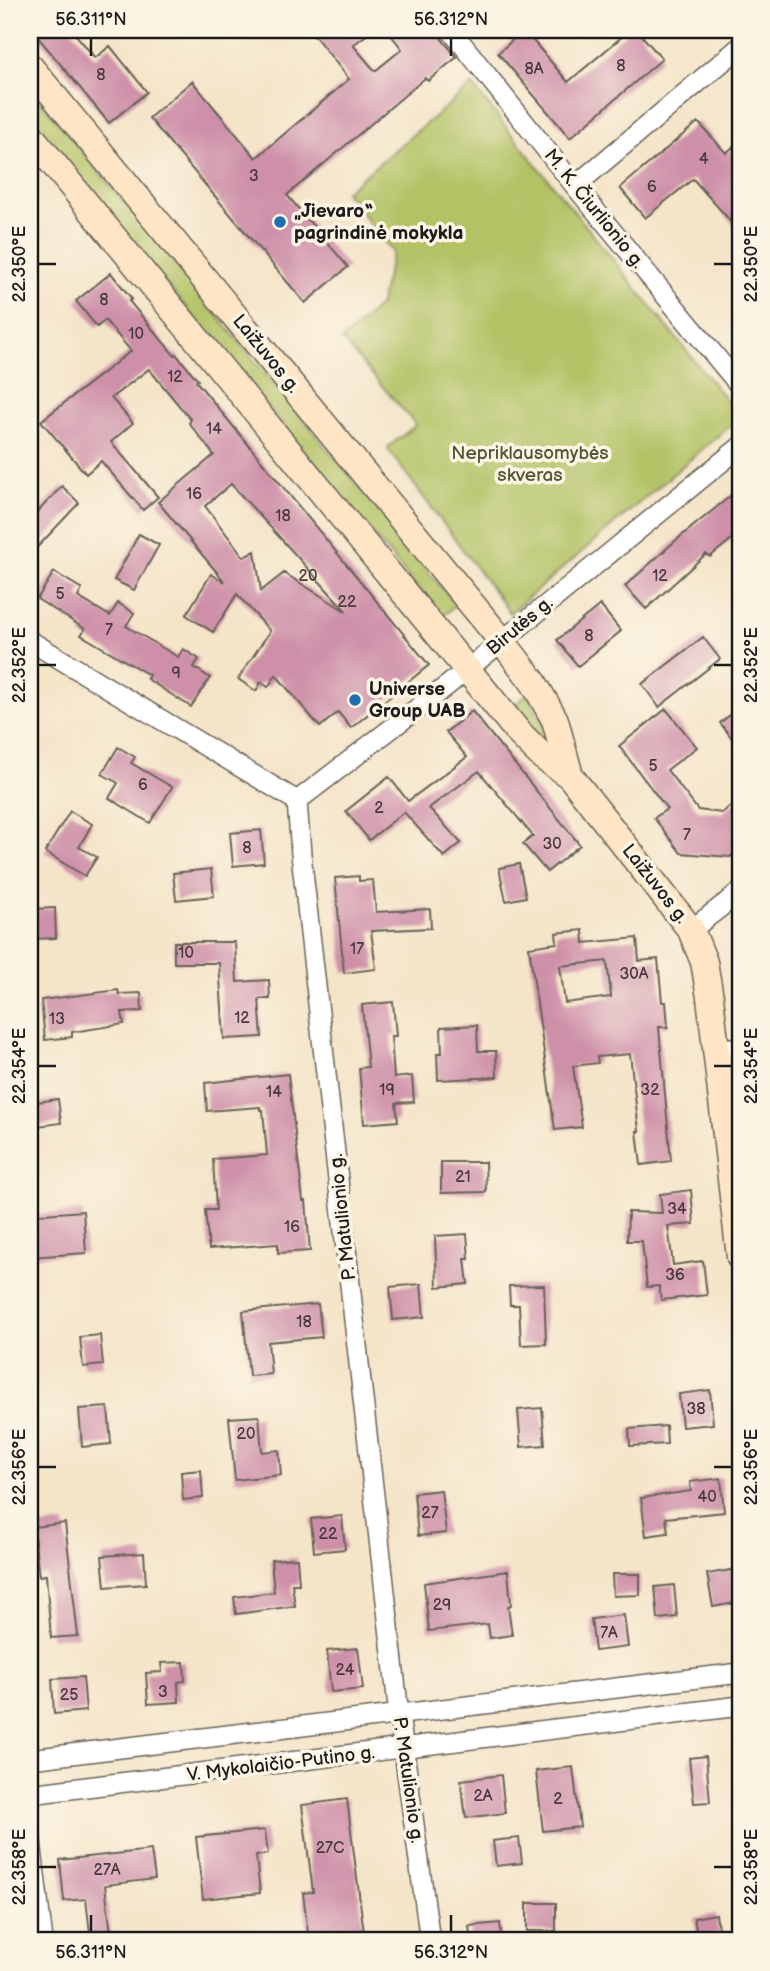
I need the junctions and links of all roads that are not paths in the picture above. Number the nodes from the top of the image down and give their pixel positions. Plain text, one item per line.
1 (451, 30) edge
2 (740, 47) edge
3 (30, 67) edge
4 (30, 135) edge
5 (575, 186) junction
6 (740, 386) edge
7 (740, 447) edge
8 (30, 641) edge
9 (502, 641) junction
10 (468, 669) junction
11 (570, 776) junction
12 (297, 801) junction
13 (740, 892) edge
14 (691, 930) junction
15 (728, 1049) edge
16 (740, 1257) edge
17 (740, 1673) edge
18 (740, 1706) edge
19 (399, 1715) junction
20 (403, 1749) junction
21 (30, 1759) edge
22 (30, 1794) edge
23 (30, 1833) edge
24 (43, 1941) edge
25 (430, 1941) edge

1 - 5 street, M. K. Čiurlionio g.
2 - 5 street
3 - 9 main road, Laižuvos g.
4 - 10 main road
5 - 6 street, M. K. Čiurlionio g.
7 - 9 street, Birutės g.
8 - 12 street
9 - 10 street, Birutės g.
9 - 11 main road, Laižuvos g.
10 - 11 main road
10 - 12 street, Birutės g.
11 - 14 main road, Laižuvos g.
12 - 19 street, P. Matulionio g.
13 - 14 street
14 - 15 main road, Laižuvos g.
15 - 16 main road, Laižuvos g.
17 - 19 street, V. Mykolaičio-Putino g.
18 - 20 street, V. Mykolaičio-Putino g.
19 - 20 street, P. Matulionio g.
19 - 21 street, V. Mykolaičio-Putino g.
20 - 22 street, V. Mykolaičio-Putino g.
20 - 25 street, P. Matulionio g.
23 - 24 street

